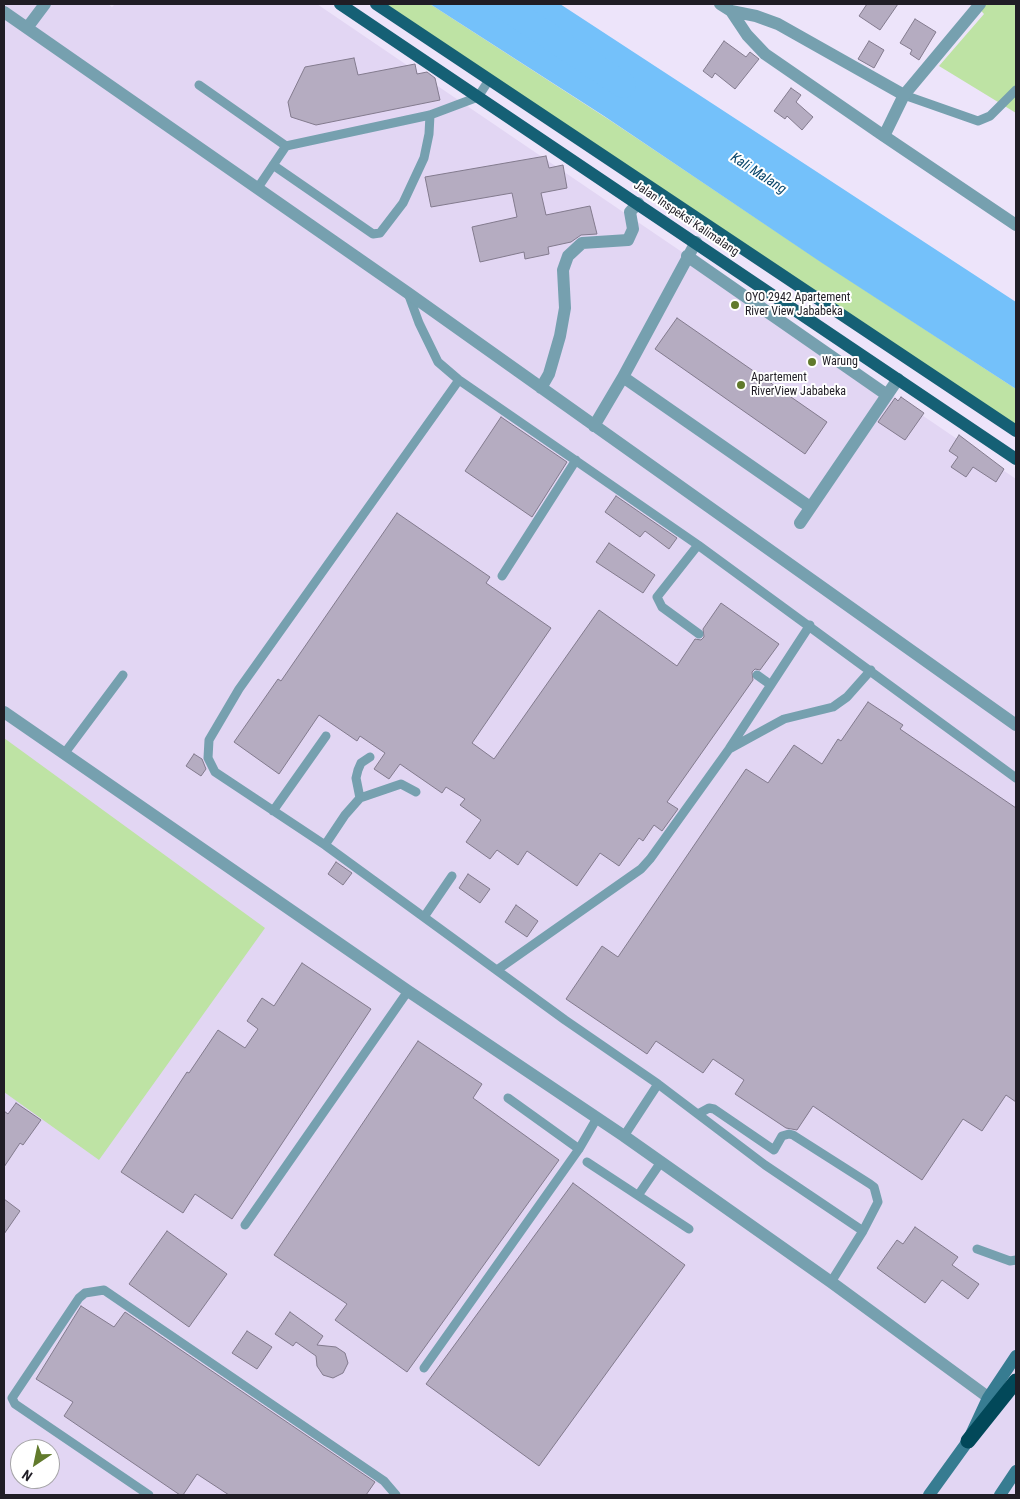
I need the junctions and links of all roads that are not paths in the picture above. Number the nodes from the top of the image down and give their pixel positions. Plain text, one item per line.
1 (45, 4) edge
2 (340, 4) edge
3 (376, 4) edge
4 (980, 4) edge
5 (726, 7) edge
6 (4, 12) edge
7 (27, 28) junction
8 (489, 80) junction
9 (199, 85) dead end
10 (1016, 90) edge
11 (904, 96) junction
12 (478, 97) junction
13 (430, 116) junction
14 (884, 136) junction
15 (286, 146) junction
16 (273, 165) junction
17 (257, 189) junction
18 (638, 203) junction
19 (1016, 225) edge
20 (696, 242) junction
21 (687, 256) junction
22 (408, 293) junction
23 (623, 377) junction
24 (898, 379) junction
25 (459, 380) junction
26 (541, 388) junction
27 (886, 395) junction
28 (594, 426) junction
29 (1016, 431) edge
30 (1016, 459) edge
31 (576, 460) junction
32 (810, 507) junction
33 (800, 523) dead end
34 (698, 545) junction
35 (502, 576) dead end
36 (810, 625) junction
37 (699, 634) dead end
38 (871, 670) junction
39 (123, 675) dead end
40 (757, 675) dead end
41 (771, 685) junction
42 (4, 712) edge
43 (1016, 725) edge
44 (326, 736) dead end
45 (729, 749) junction
46 (64, 754) junction
47 (370, 757) dead end
48 (1016, 778) edge
49 (416, 792) dead end
50 (360, 798) junction
51 (273, 812) junction
52 (325, 845) junction
53 (452, 876) dead end
54 (424, 917) junction
55 (496, 970) junction
56 (408, 991) junction
57 (658, 1084) junction
58 (508, 1098) dead end
59 (698, 1114) junction
60 (597, 1118) junction
61 (624, 1136) junction
62 (579, 1149) junction
63 (774, 1150) junction
64 (587, 1162) dead end
65 (661, 1162) junction
66 (764, 1165) junction
67 (639, 1194) junction
68 (245, 1225) dead end
69 (689, 1229) dead end
70 (863, 1231) junction
71 (977, 1249) dead end
72 (1016, 1260) edge
73 (831, 1282) junction
74 (1016, 1356) edge
75 (424, 1368) dead end
76 (1016, 1382) edge
77 (993, 1401) junction
78 (968, 1441) joint
79 (1016, 1471) edge
80 (149, 1495) edge
81 (396, 1495) edge
82 (928, 1495) edge
83 (1000, 1495) edge

1 - 7 street
2 - 12 main road, Jalan Inspeksi Kalimalang
3 - 8 main road, Jalan Inspeksi Kalimalang
4 - 11 street
5 - 11 street
5 - 14 street
6 - 7 street
7 - 17 street
8 - 12 lane
8 - 29 main road, Jalan Inspeksi Kalimalang
9 - 15 lane
10 - 11 lane
11 - 14 street
12 - 13 lane
12 - 18 main road, Jalan Inspeksi Kalimalang
13 - 15 lane
13 - 16 lane
14 - 19 street
15 - 16 lane
16 - 17 lane
17 - 22 street
18 - 20 main road, Jalan Inspeksi Kalimalang
18 - 26 street
20 - 21 street
20 - 24 main road, Jalan Inspeksi Kalimalang
21 - 23 street
21 - 27 street
22 - 25 lane
22 - 26 street
23 - 28 street
23 - 32 street
24 - 27 street
24 - 30 main road, Jalan Inspeksi Kalimalang
25 - 31 lane
25 - 51 lane
26 - 28 street
27 - 32 street
28 - 43 street
31 - 34 lane
31 - 35 lane
32 - 33 street
34 - 36 lane
34 - 37 lane
36 - 38 lane
36 - 41 lane
38 - 45 lane
38 - 48 lane
39 - 46 lane
40 - 41 lane
41 - 45 lane
42 - 46 street
44 - 51 lane
45 - 55 lane
46 - 56 street
47 - 50 lane
49 - 50 lane
50 - 52 lane
51 - 52 lane
52 - 54 lane
53 - 54 lane
54 - 55 lane
55 - 57 lane
56 - 60 street
56 - 68 lane
57 - 59 lane
57 - 61 lane
58 - 62 lane
59 - 63 lane
59 - 66 lane
60 - 61 street
60 - 62 lane
61 - 65 street
62 - 75 lane
63 - 66 lane
63 - 70 lane
64 - 67 lane
65 - 67 lane
65 - 73 street
66 - 70 lane
67 - 69 lane
70 - 73 lane
71 - 72 lane
73 - 77 street
74 - 77 main road
76 - 77 highway
77 - 78 highway
78 - 82 main road
79 - 83 main road
80 - 81 lane

